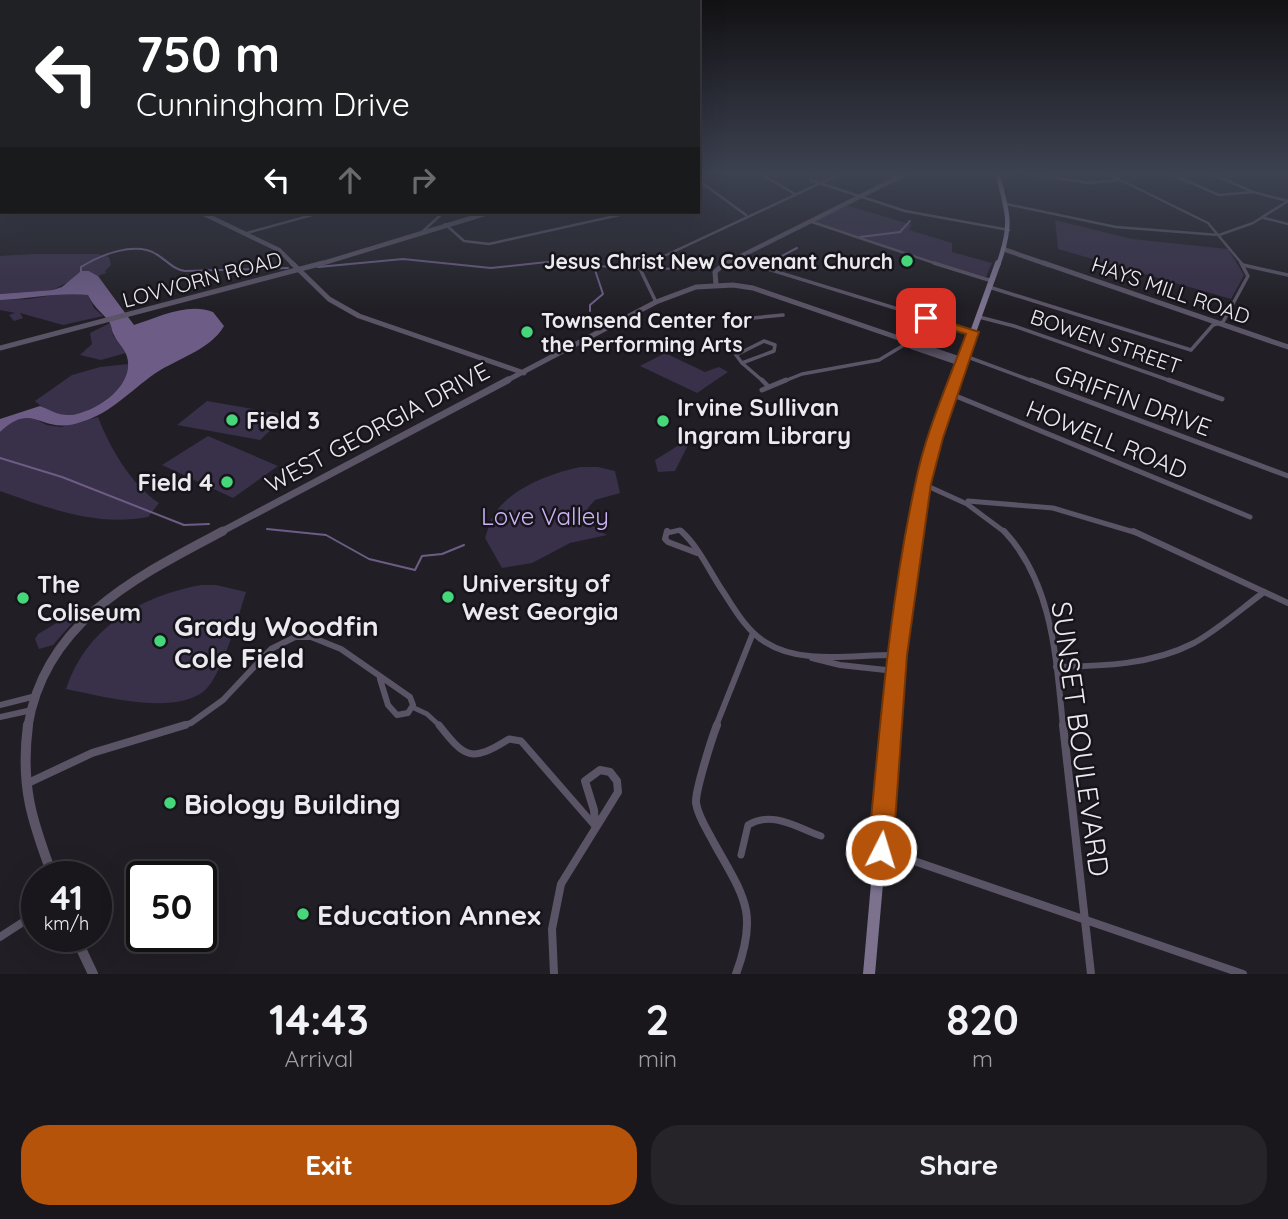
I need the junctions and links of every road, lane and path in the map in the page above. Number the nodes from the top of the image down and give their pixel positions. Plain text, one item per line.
1 (212, 217) edge
2 (303, 217) edge
3 (437, 217) edge
4 (470, 217) edge
5 (608, 217) edge
6 (741, 217) edge
7 (816, 217) edge
8 (941, 217) edge
9 (1008, 217) edge
10 (1070, 217) edge
11 (1199, 217) edge
12 (1262, 217) edge
13 (1265, 217) edge
14 (809, 221) junction
15 (1288, 223) edge
16 (445, 224) junction
17 (1009, 230) junction
18 (422, 232) junction
19 (247, 233) junction
20 (1219, 235) junction
21 (1003, 248) junction
22 (732, 258) junction
23 (1243, 265) junction
24 (300, 270) junction
25 (1288, 275) edge
26 (990, 284) junction
27 (716, 285) junction
28 (656, 302) junction
29 (783, 316) dead end
30 (979, 317) junction
31 (753, 318) dead end
32 (1104, 324) joint
33 (1220, 324) junction
34 (973, 332) junction
35 (909, 342) junction
36 (1288, 347) edge
37 (0, 348) edge
38 (963, 360) junction
39 (742, 363) junction
40 (524, 373) junction
41 (769, 387) junction
42 (762, 390) dead end
43 (951, 394) junction
44 (1222, 399) dead end
45 (1288, 476) edge
46 (923, 484) junction
47 (965, 500) junction
48 (1250, 517) dead end
49 (697, 553) junction
50 (1264, 592) junction
51 (1288, 603) edge
52 (753, 632) junction
53 (897, 655) junction
54 (806, 656) junction
55 (1056, 667) junction
56 (896, 671) junction
57 (380, 679) junction
58 (36, 696) junction
59 (0, 705) edge
60 (412, 707) junction
61 (32, 710) junction
62 (0, 718) edge
63 (25, 785) junction
64 (595, 826) junction
65 (821, 836) dead end
66 (881, 850) junction
67 (741, 855) dead end
68 (48, 861) edge
69 (1085, 918) junction
70 (21, 923) edge
71 (0, 937) edge
72 (83, 952) edge
73 (93, 974) edge
74 (554, 974) edge
75 (736, 974) edge
76 (869, 974) edge
77 (1091, 974) edge
78 (1243, 974) edge

1 - 19 street
2 - 19 street
3 - 18 street
4 - 16 street, LOVVORN ROAD
5 - 16 street
6 - 28 street
7 - 14 street
8 - 17 street
9 - 17 main road
10 - 20 street
11 - 20 street
12 - 20 street
13 - 15 street
14 - 22 street
14 - 26 street
16 - 18 street, LOVVORN ROAD
17 - 21 main road
18 - 24 street, LOVVORN ROAD
19 - 24 street
20 - 23 street
21 - 26 main road
21 - 33 street, HAYS MILL ROAD
22 - 27 street
22 - 34 street
23 - 25 street
23 - 33 street
24 - 37 street, LOVVORN ROAD
24 - 40 street
26 - 30 main road
26 - 32 street
27 - 28 street, WEST GEORGIA DRIVE
27 - 35 street, WEST GEORGIA DRIVE
28 - 40 street, WEST GEORGIA DRIVE
29 - 31 street
30 - 34 main road
30 - 44 street, BOWEN STREET
32 - 33 street
33 - 36 street, HAYS MILL ROAD
34 - 38 main road
35 - 38 street, WEST GEORGIA DRIVE
35 - 41 street
38 - 43 main road
38 - 45 street, GRIFFIN DRIVE
39 - 39 street
39 - 41 street
40 - 58 street, WEST GEORGIA DRIVE
41 - 42 street
43 - 46 main road
43 - 48 street, HOWELL ROAD
46 - 47 street, SUNSET BOULEVARD
46 - 53 main road
47 - 50 street
47 - 55 street, SUNSET BOULEVARD
49 - 49 street
49 - 52 street
50 - 51 street
50 - 55 street
52 - 54 street
52 - 75 street
53 - 54 street
53 - 56 main road
54 - 56 street
55 - 69 street, SUNSET BOULEVARD
56 - 66 main road
57 - 60 street
57 - 60 street
57 - 63 street
58 - 59 street
58 - 61 street, WEST GEORGIA DRIVE
60 - 64 street
61 - 62 street
61 - 63 street, WEST GEORGIA DRIVE
63 - 68 street, WEST GEORGIA DRIVE
64 - 64 street
64 - 74 street
65 - 67 street
66 - 69 street
66 - 76 main road
69 - 77 street, SUNSET BOULEVARD
69 - 78 street
70 - 71 street
72 - 73 street

